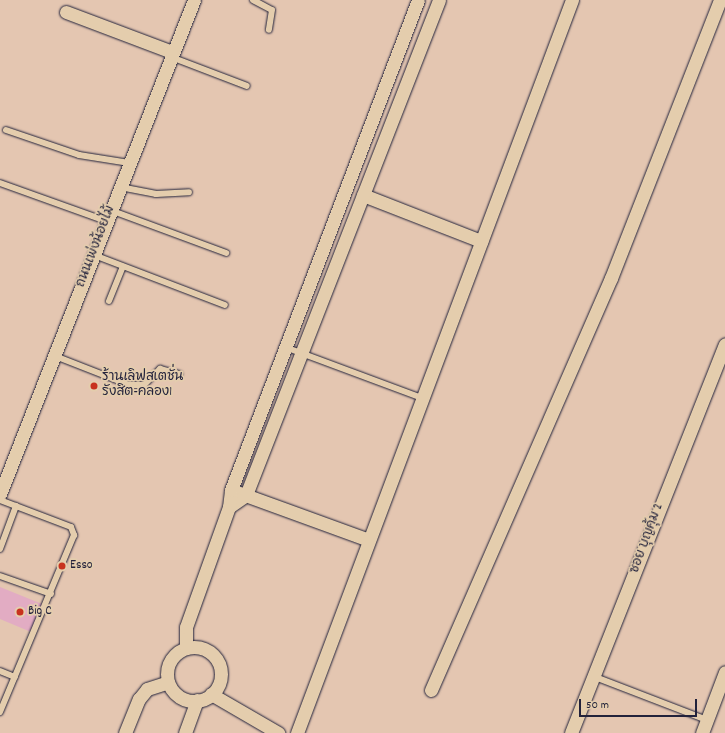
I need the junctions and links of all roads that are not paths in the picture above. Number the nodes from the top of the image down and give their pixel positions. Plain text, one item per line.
1 (194, 0) edge
2 (253, 0) edge
3 (418, 0) edge
4 (439, 0) edge
5 (572, 0) edge
6 (720, 0) edge
7 (66, 12) dead end
8 (269, 30) dead end
9 (172, 55) junction
10 (247, 86) dead end
11 (6, 130) dead end
12 (129, 163) junction
13 (0, 183) edge
14 (120, 187) junction
15 (189, 192) dead end
16 (362, 195) junction
17 (108, 216) junction
18 (481, 241) junction
19 (226, 253) dead end
20 (94, 255) junction
21 (123, 266) junction
22 (109, 300) dead end
23 (224, 305) dead end
24 (725, 344) edge
25 (285, 347) junction
26 (301, 353) junction
27 (54, 356) junction
28 (178, 374) dead end
29 (422, 398) junction
30 (231, 490) junction
31 (0, 494) edge
32 (246, 495) junction
33 (16, 506) junction
34 (229, 508) junction
35 (369, 540) junction
36 (0, 549) edge
37 (0, 576) edge
38 (51, 594) junction
39 (186, 648) junction
40 (0, 671) edge
41 (725, 672) edge
42 (15, 677) junction
43 (595, 677) junction
44 (168, 682) junction
45 (431, 690) dead end
46 (211, 694) junction
47 (197, 700) junction
48 (0, 712) edge
49 (707, 720) junction
50 (125, 733) edge
51 (185, 733) edge
52 (278, 733) edge
53 (297, 733) edge
54 (571, 733) edge
55 (702, 733) edge

1 - 9 street, ถนนเพ่งน้อยไม้
2 - 8 lane
3 - 25 street
4 - 16 street
5 - 18 street
6 - 45 street
7 - 9 street
9 - 10 lane
9 - 12 street, ถนนเพ่งน้อยไม้
11 - 12 lane
12 - 14 street, ถนนเพ่งน้อยไม้
13 - 17 lane
14 - 15 lane
14 - 17 street, ถนนเพ่งน้อยไม้
16 - 18 street
16 - 26 street
17 - 19 lane
17 - 20 street, ถนนเพ่งน้อยไม้
18 - 29 street
20 - 21 lane
20 - 27 street, ถนนเพ่งน้อยไม้
21 - 22 lane
21 - 23 lane
24 - 43 street, ซอย บุญคุ้ม 2
25 - 26 lane
25 - 30 street
26 - 29 lane
26 - 32 street
27 - 28 lane
27 - 31 street, ถนนเพ่งน้อยไม้
29 - 35 street
30 - 32 street
30 - 34 street
31 - 33 lane
32 - 34 street
32 - 35 street
33 - 36 lane
33 - 38 lane
34 - 39 street
35 - 53 street
37 - 38 lane
38 - 42 lane
39 - 44 street
39 - 46 street
40 - 42 lane
41 - 49 street
42 - 48 lane
43 - 49 lane
43 - 54 street, ซอย บุญคุ้ม 2
44 - 47 street
44 - 50 street
46 - 47 street
46 - 52 street
47 - 51 street
49 - 55 street

